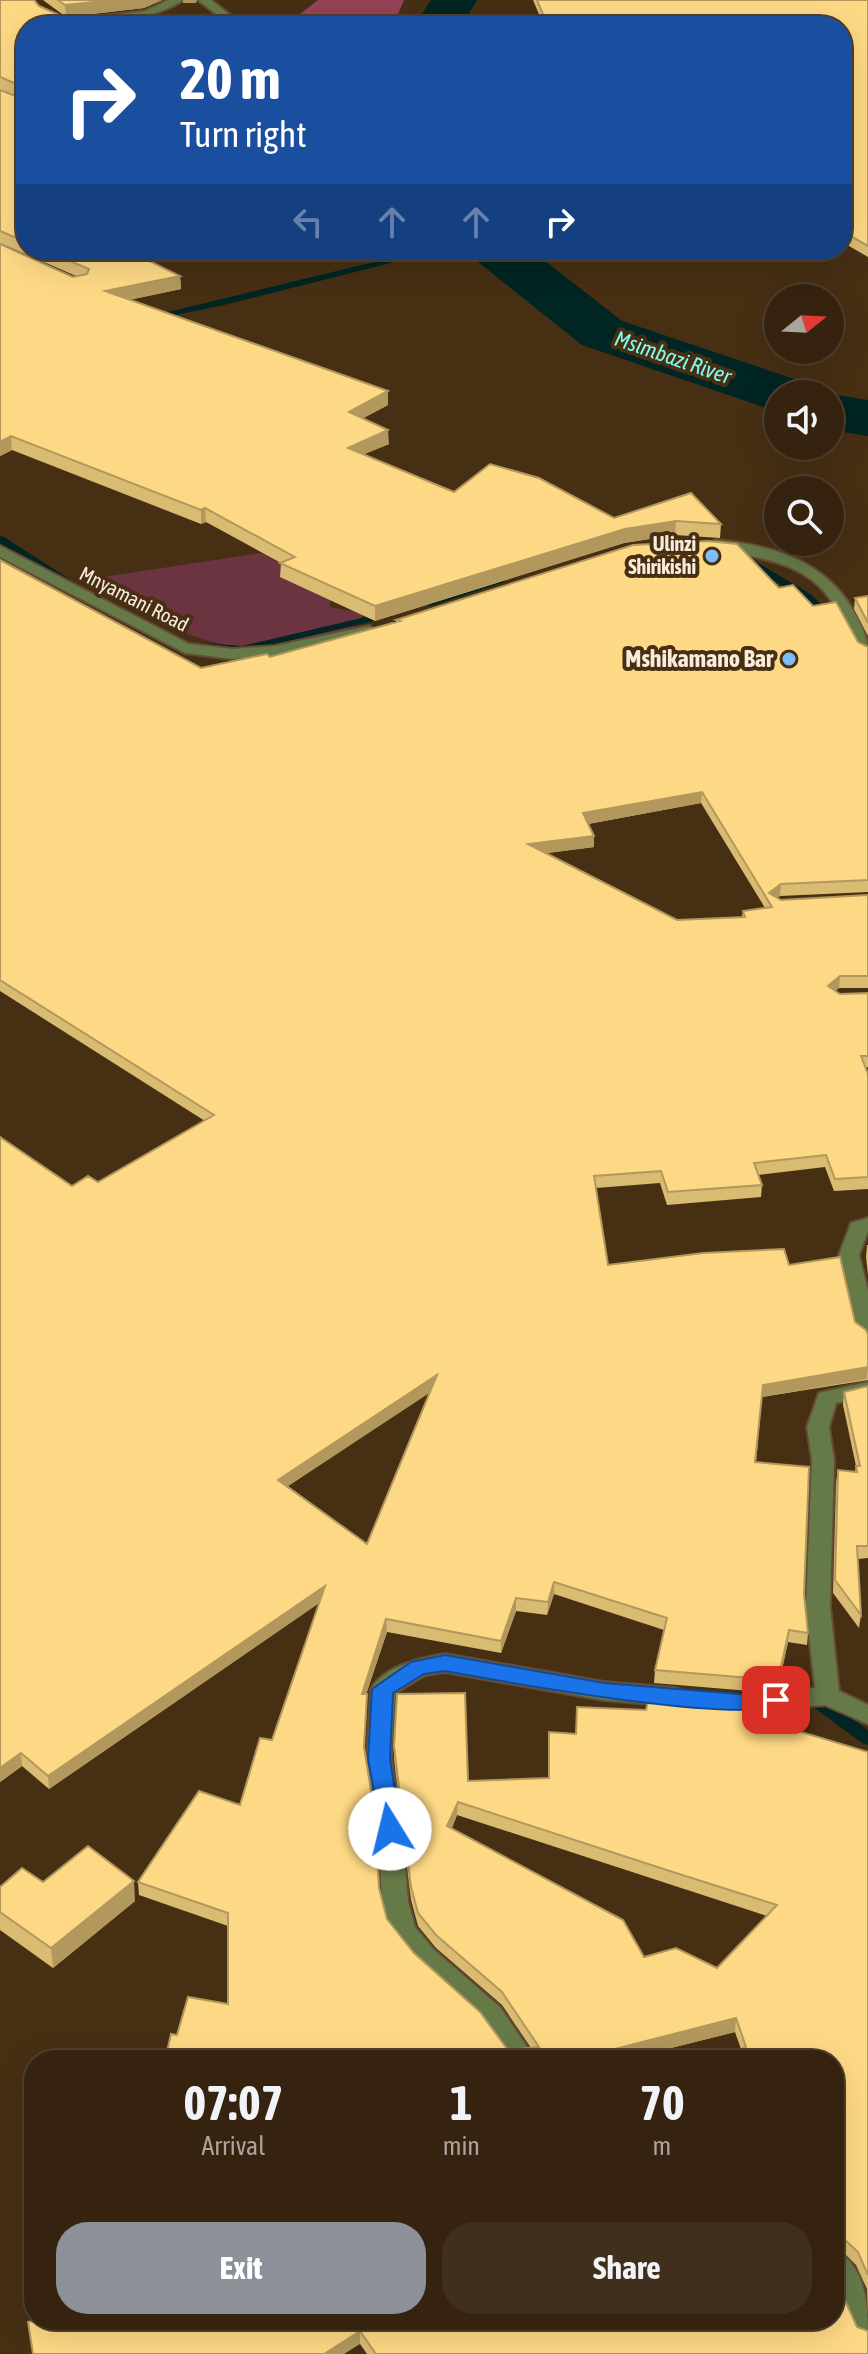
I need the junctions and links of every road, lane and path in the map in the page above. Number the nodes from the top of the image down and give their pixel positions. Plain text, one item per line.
1 (177, 0) edge
2 (204, 0) edge
3 (133, 16) edge
4 (225, 16) edge
5 (707, 544) edge
6 (0, 551) edge
7 (391, 624) edge
8 (868, 651) edge
9 (868, 1224) edge
10 (868, 1334) edge
11 (868, 1389) edge
12 (828, 1696) junction
13 (868, 1715) edge
14 (516, 2050) edge
15 (844, 2275) edge
16 (868, 2330) edge

1 - 3 street
2 - 4 street
5 - 8 street
6 - 7 street, Mnyamani Road
9 - 10 street
11 - 12 street
12 - 13 street
12 - 14 street
15 - 16 street

